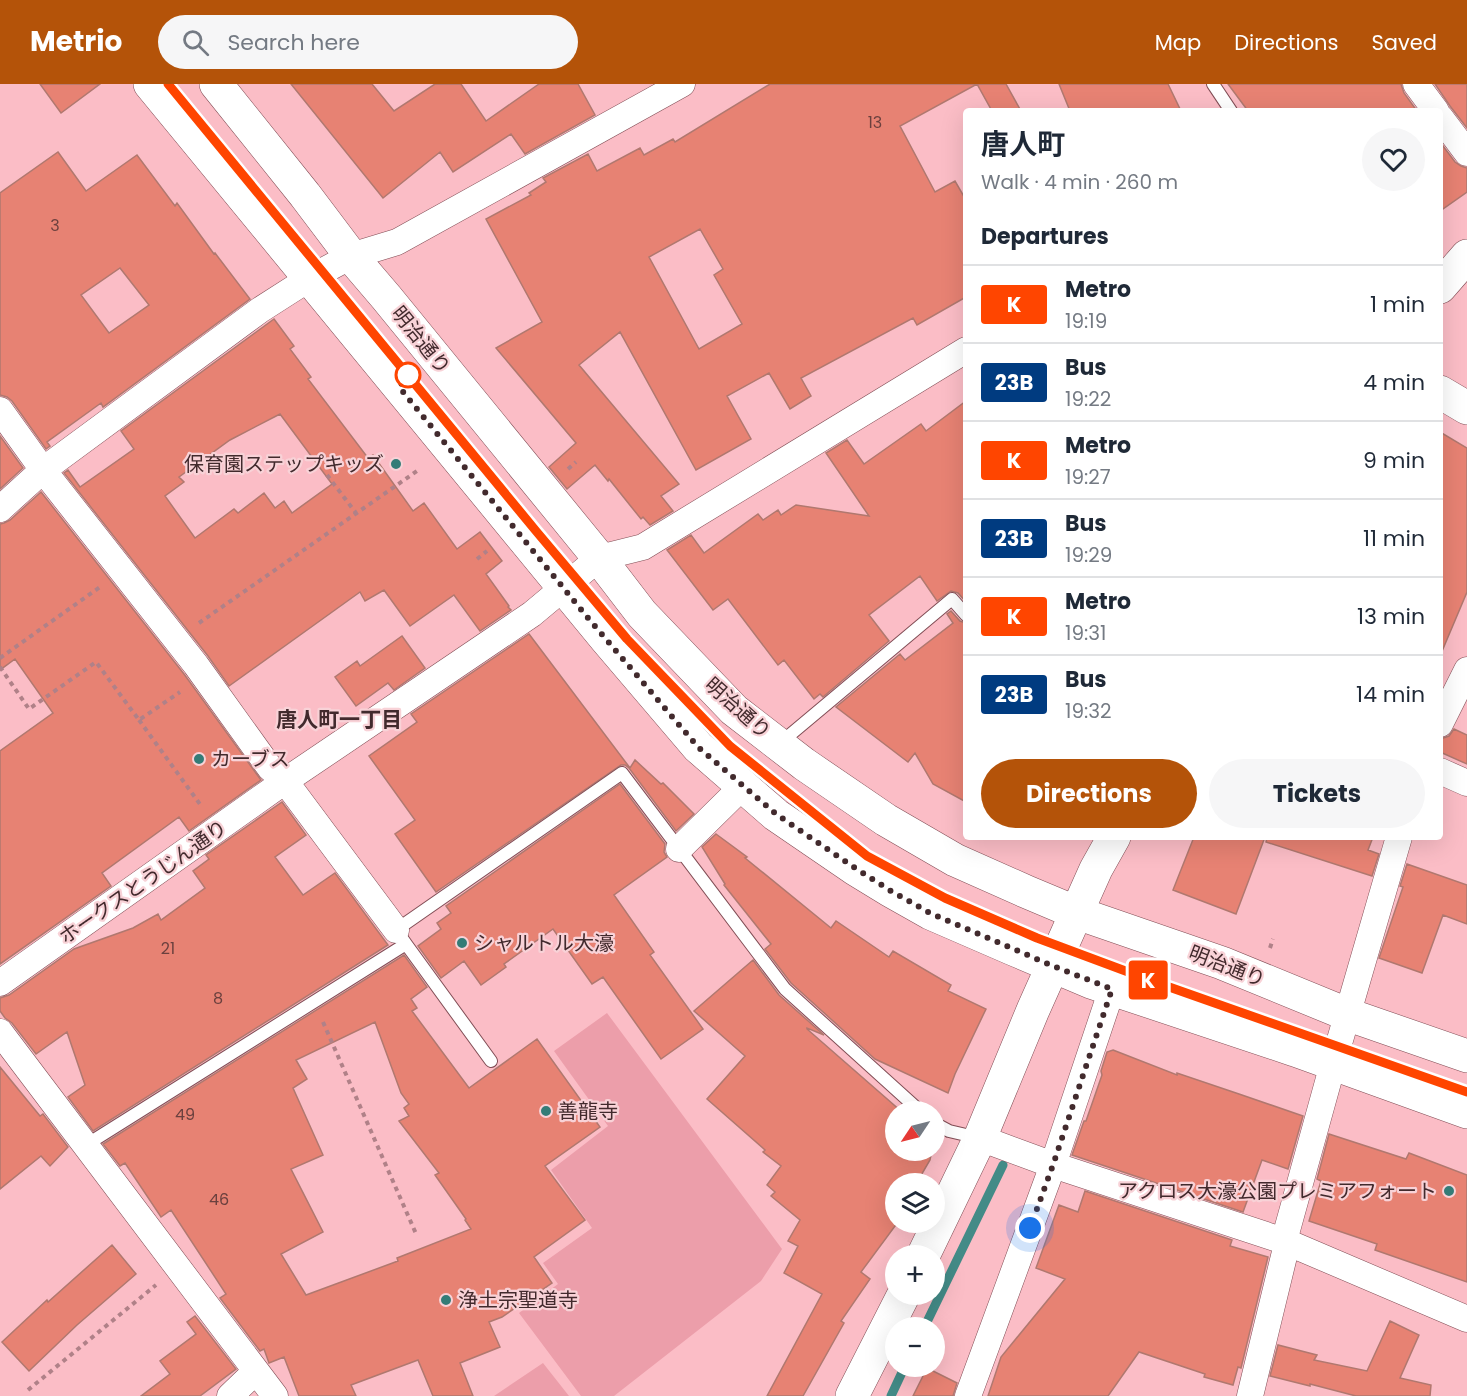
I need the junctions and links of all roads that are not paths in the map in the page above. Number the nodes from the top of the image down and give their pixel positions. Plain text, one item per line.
1 (150, 84) edge
2 (216, 84) edge
3 (682, 84) edge
4 (1213, 84) edge
5 (1416, 84) edge
6 (1229, 108) edge
7 (1434, 108) edge
8 (1443, 121) edge
9 (1467, 153) edge
10 (351, 256) junction
11 (1467, 256) edge
12 (310, 278) junction
13 (1443, 284) edge
14 (963, 352) edge
15 (1443, 394) edge
16 (1467, 408) edge
17 (0, 410) edge
18 (43, 470) junction
19 (0, 509) edge
20 (599, 558) junction
21 (562, 588) junction
22 (963, 612) edge
23 (1467, 670) edge
24 (1443, 718) edge
25 (778, 744) junction
26 (1443, 772) edge
27 (285, 781) junction
28 (1467, 783) edge
29 (743, 786) junction
30 (1112, 840) edge
31 (1398, 840) edge
32 (679, 849) junction
33 (1077, 913) junction
34 (401, 937) junction
35 (1053, 966) junction
36 (0, 983) edge
37 (1112, 989) junction
38 (1348, 1014) junction
39 (4, 1046) edge
40 (1467, 1056) edge
41 (491, 1061) dead end
42 (1333, 1064) junction
43 (909, 1101) edge
44 (1467, 1112) edge
45 (945, 1129) edge
46 (980, 1138) junction
47 (86, 1146) junction
48 (1053, 1165) junction
49 (1284, 1242) junction
50 (929, 1245) edge
51 (898, 1305) edge
52 (1467, 1319) edge
53 (256, 1371) junction
54 (230, 1396) edge
55 (275, 1396) edge
56 (852, 1396) edge
57 (968, 1396) edge
58 (1250, 1396) edge

1 - 12 street
2 - 10 street, 明治通り
3 - 10 street
4 - 6 lane
5 - 7 street
8 - 9 street
10 - 12 street
10 - 20 street, 明治通り
11 - 13 street
12 - 18 street
12 - 21 street
14 - 20 street
15 - 16 street
17 - 18 street
18 - 19 street
18 - 27 street
20 - 21 street, ホークスとうじん通り
20 - 25 street, 明治通り
21 - 27 street, ホークスとうじん通り
21 - 29 street
22 - 25 lane
23 - 24 street
25 - 33 street, 明治通り
26 - 28 street
27 - 34 street
27 - 36 street, ホークスとうじん通り
29 - 32 street
29 - 35 street
30 - 33 street
31 - 38 street
32 - 34 lane
32 - 43 lane
33 - 35 street
33 - 38 street, 明治通り
34 - 41 lane
34 - 47 lane
35 - 37 street
35 - 46 street
37 - 42 street
37 - 48 street
38 - 40 street, 明治通り
38 - 42 street
39 - 47 street
42 - 44 street
42 - 49 street
45 - 46 lane
46 - 48 street
46 - 50 street
47 - 53 street
48 - 49 street
48 - 57 street
49 - 52 street
49 - 58 street
51 - 56 street
53 - 54 street
53 - 55 street

